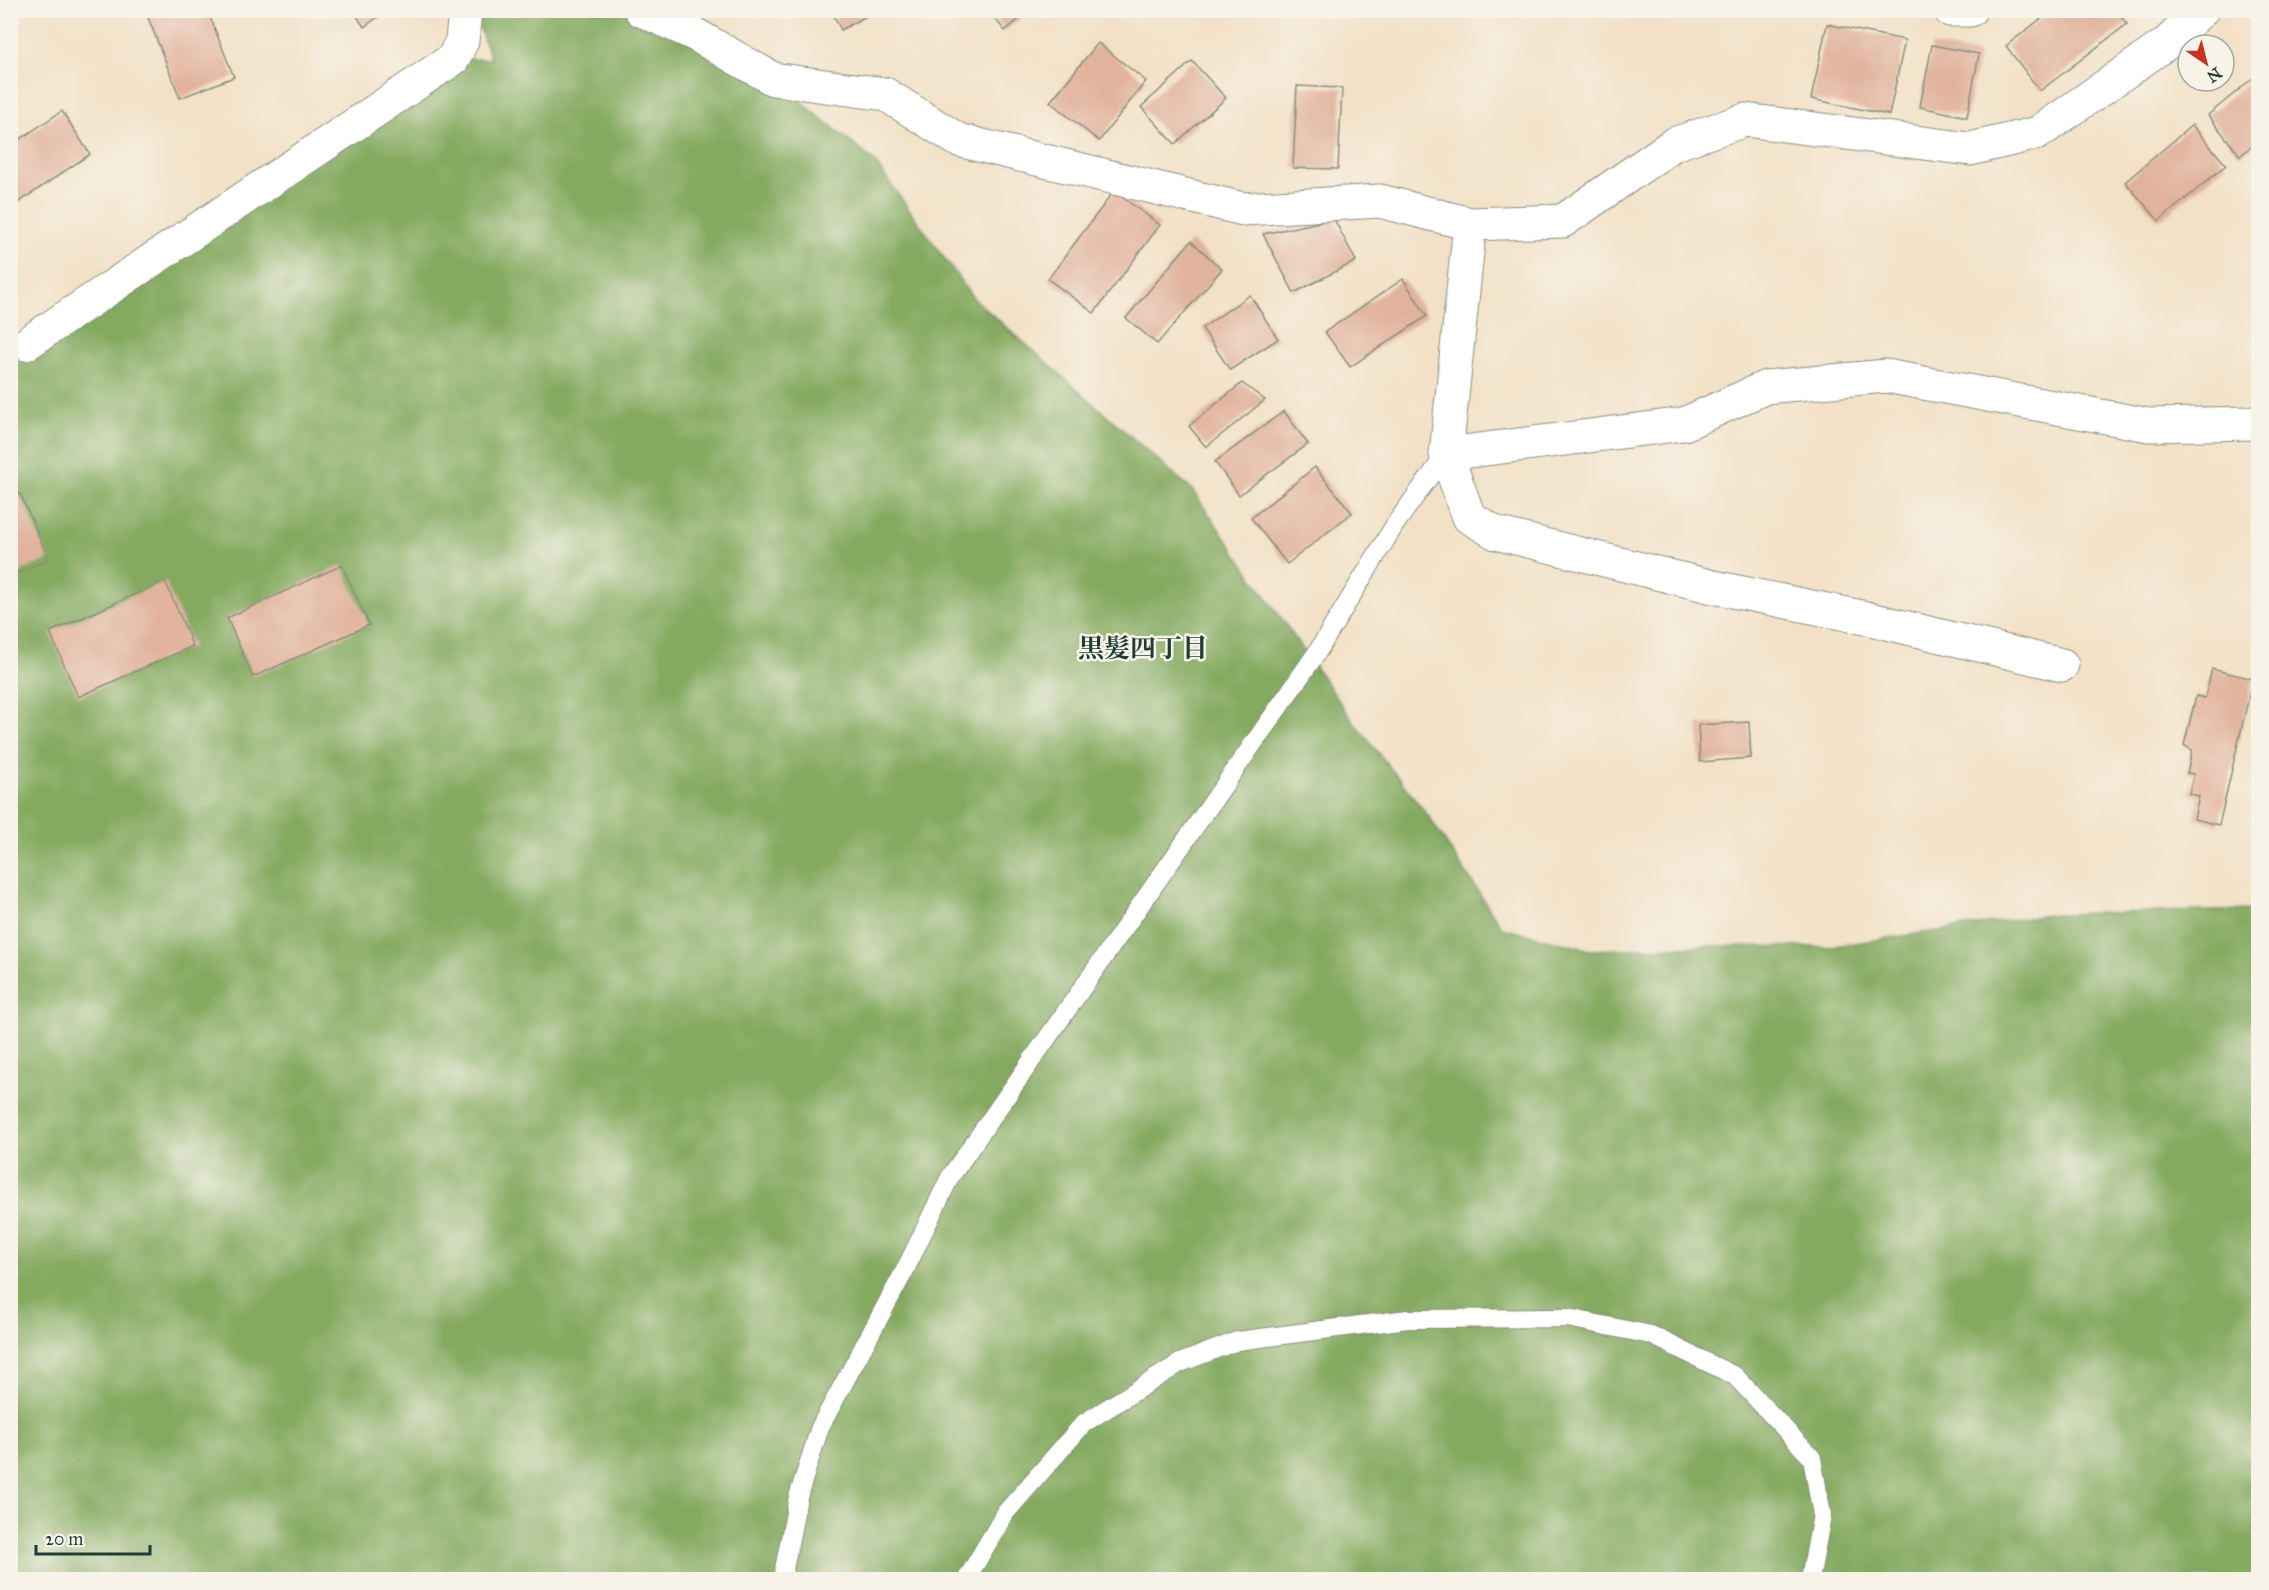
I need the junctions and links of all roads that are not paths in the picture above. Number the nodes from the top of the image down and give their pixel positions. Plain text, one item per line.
1 (465, 10) edge
2 (640, 10) edge
3 (1950, 10) edge
4 (1970, 10) edge
5 (2202, 10) edge
6 (1470, 224) junction
7 (26, 344) dead end
8 (2259, 423) edge
9 (1446, 454) junction
10 (2062, 665) dead end
11 (782, 1580) edge
12 (966, 1580) edge
13 (1810, 1580) edge

1 - 7 street
2 - 6 street
3 - 4 street
5 - 6 street
6 - 9 street
8 - 9 street
9 - 10 street
9 - 11 lane
12 - 13 lane

